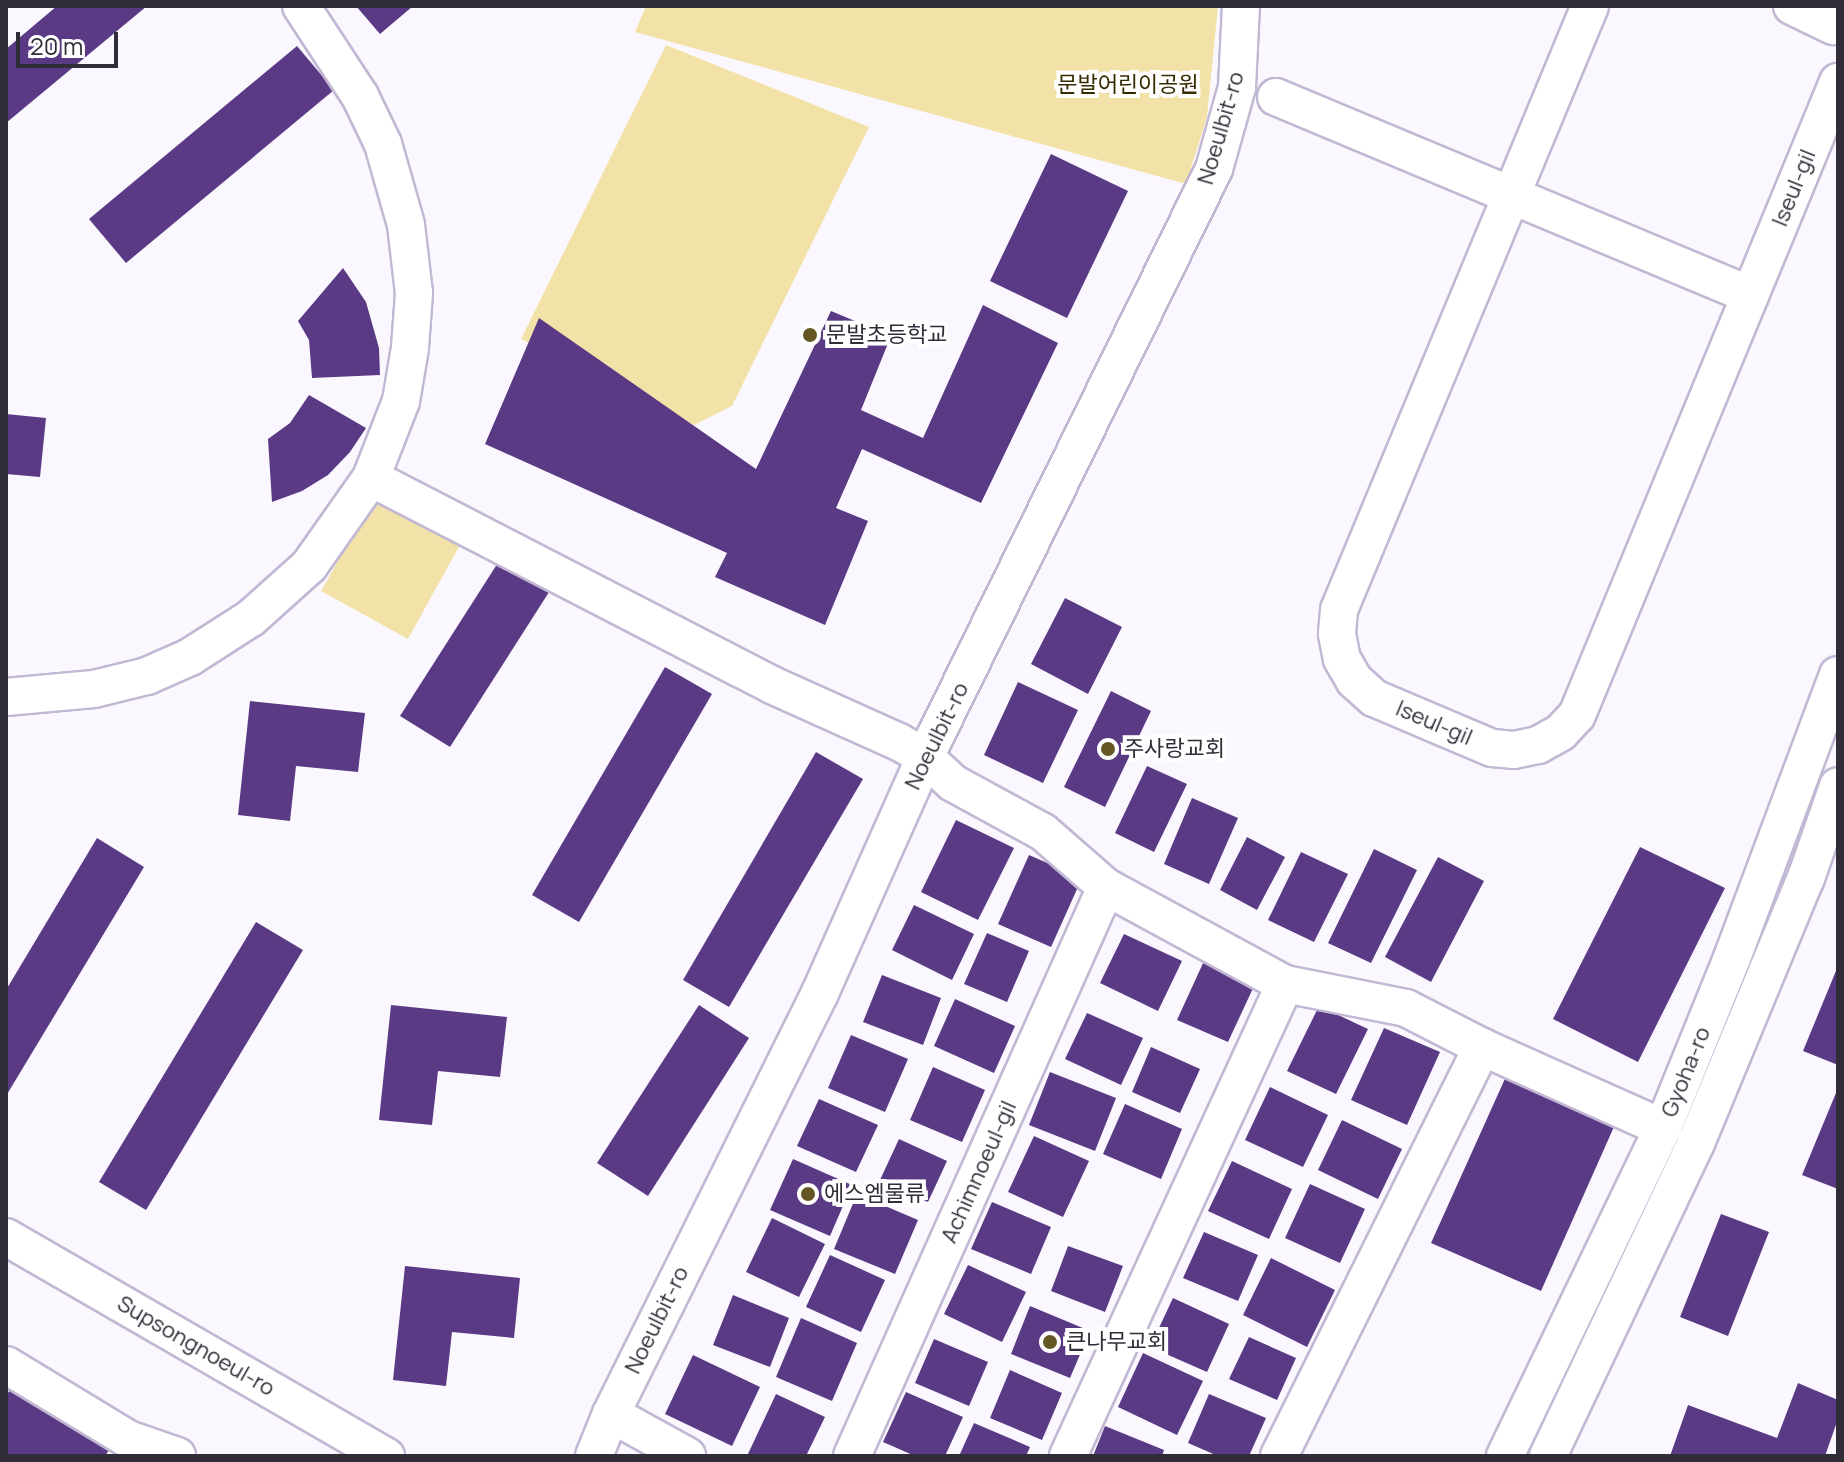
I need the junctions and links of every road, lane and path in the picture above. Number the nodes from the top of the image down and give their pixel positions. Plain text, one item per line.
1 (301, 6) edge
2 (1241, 6) edge
3 (1590, 6) edge
4 (1792, 6) edge
5 (1836, 31) edge
6 (1838, 82) edge
7 (1276, 97) dead end
8 (1512, 195) junction
9 (1750, 295) junction
10 (371, 478) junction
11 (1838, 675) edge
12 (6, 697) edge
13 (925, 757) junction
14 (1838, 786) edge
15 (1106, 887) junction
16 (1285, 984) junction
17 (1482, 1047) junction
18 (1663, 1128) junction
19 (6, 1237) edge
20 (6, 1365) edge
21 (611, 1414) junction
22 (177, 1456) edge
23 (386, 1456) edge
24 (594, 1456) edge
25 (687, 1456) edge
26 (852, 1456) edge
27 (1068, 1456) edge
28 (1279, 1456) edge
29 (1505, 1456) edge
30 (1548, 1456) edge

1 - 10 street
2 - 13 street, Noeulbit-ro
3 - 8 street, Iseul-gil
4 - 5 street
6 - 9 street, Iseul-gil
7 - 8 street
8 - 9 street
8 - 9 street, Iseul-gil
10 - 12 street
10 - 13 street
11 - 18 street, Gyoha-ro
13 - 15 street
13 - 21 street, Noeulbit-ro
14 - 30 street, Gyoha-ro
15 - 16 street
15 - 26 street, Achimnoeul-gil
16 - 17 street
16 - 27 street
17 - 18 street
17 - 28 street
18 - 29 street, Gyoha-ro
19 - 23 street, Supsongnoeul-ro
20 - 22 street
21 - 24 street, Noeulbit-ro
21 - 25 street

